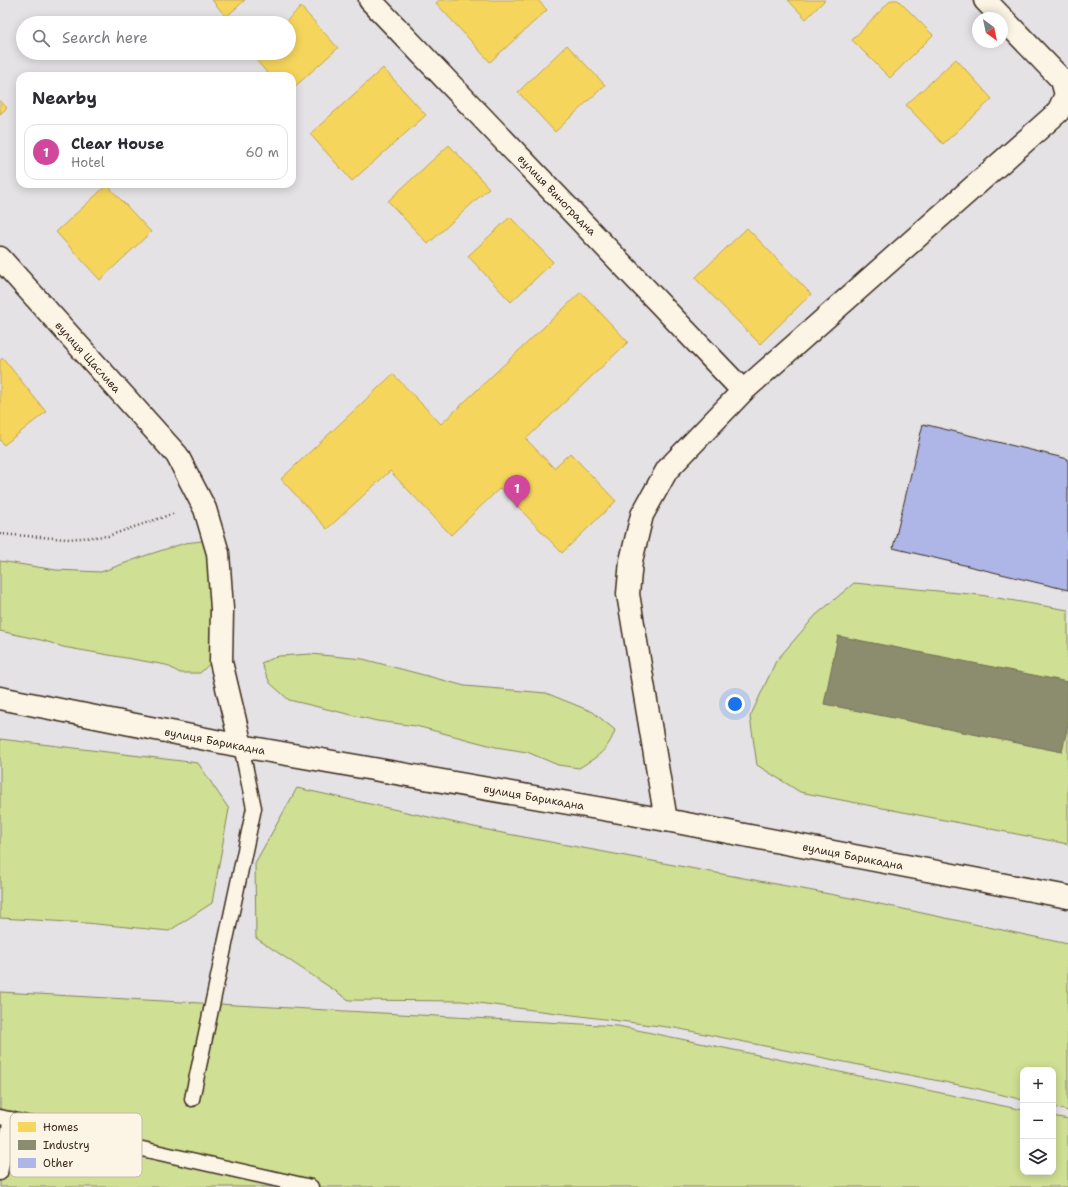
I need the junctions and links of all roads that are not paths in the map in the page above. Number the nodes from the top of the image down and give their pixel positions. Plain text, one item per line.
1 (370, 0) edge
2 (984, 0) edge
3 (0, 258) edge
4 (743, 391) junction
5 (0, 698) edge
6 (241, 746) junction
7 (666, 820) junction
8 (1068, 897) edge
9 (192, 1099) dead end
10 (5, 1118) edge
11 (142, 1149) edge
12 (0, 1173) edge
13 (311, 1187) edge

1 - 4 street, вулиця Виноградна
2 - 4 street
3 - 6 street, вулиця Щаслива
4 - 7 street
5 - 6 street, вулиця Барикадна
6 - 7 street, вулиця Барикадна
6 - 9 lane
7 - 8 street, вулиця Барикадна
10 - 12 lane
11 - 13 lane

